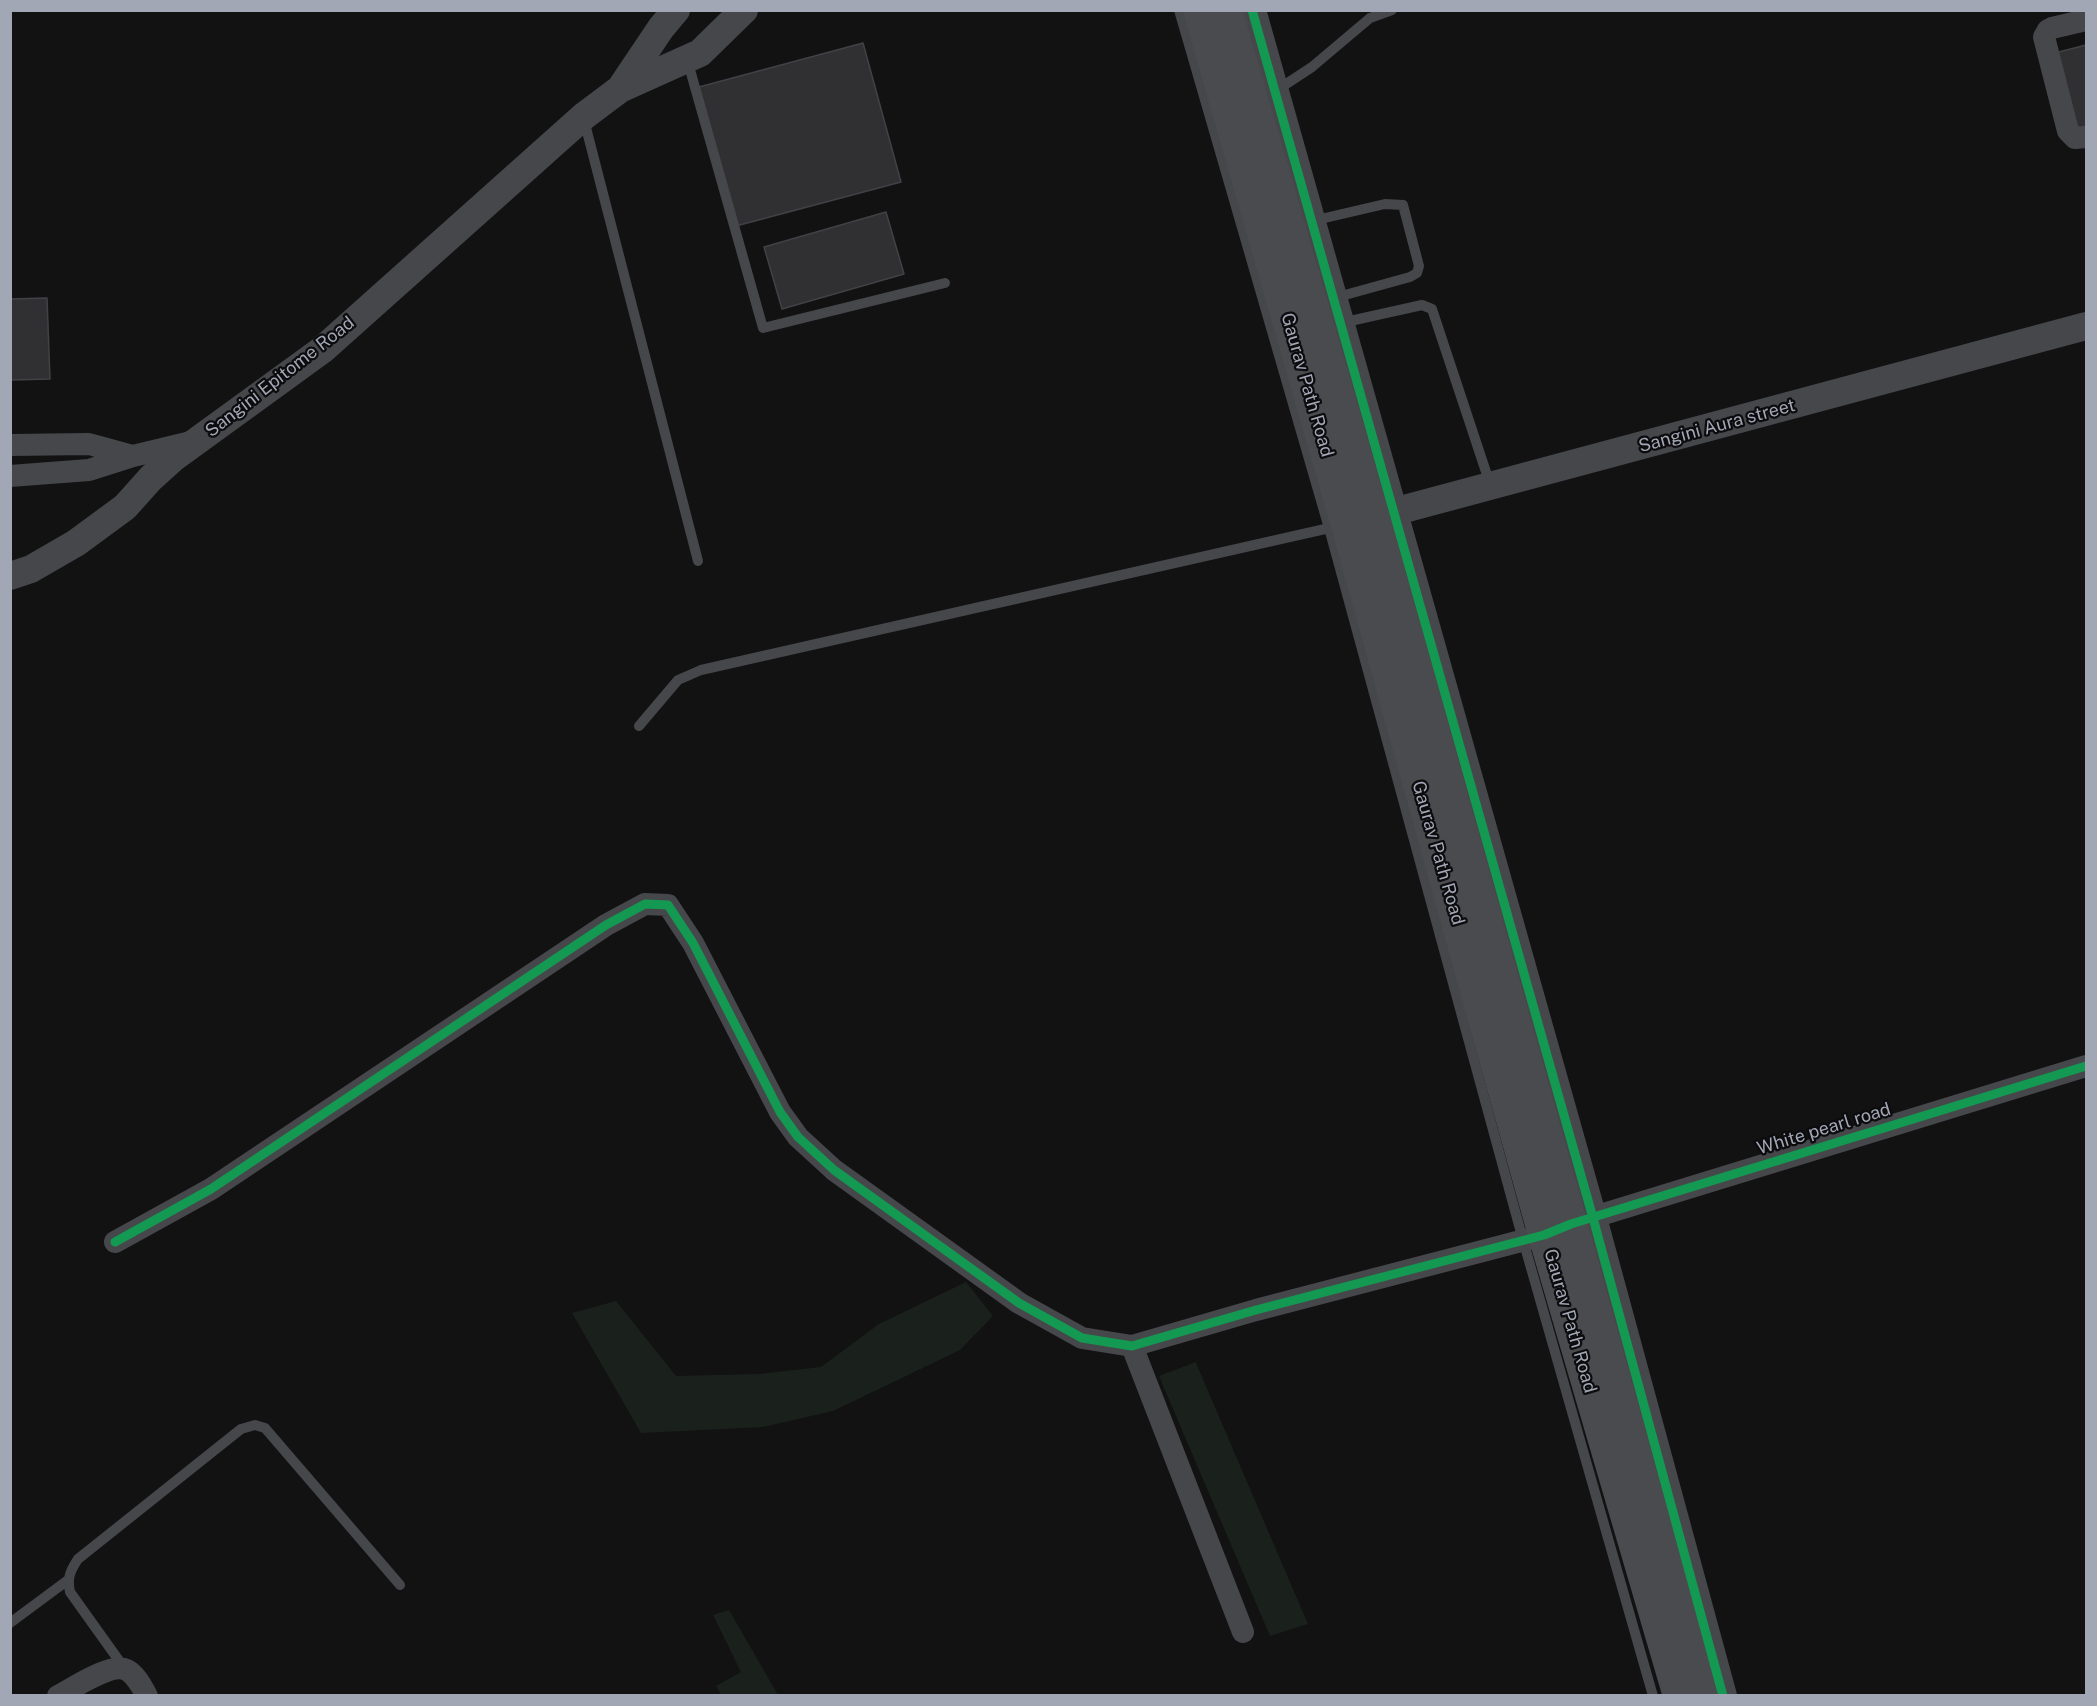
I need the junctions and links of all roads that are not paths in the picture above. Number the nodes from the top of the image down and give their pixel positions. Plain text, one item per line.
1 (676, 10) edge
2 (744, 10) edge
3 (1179, 10) edge
4 (1198, 10) edge
5 (1226, 10) edge
6 (1252, 10) edge
7 (1392, 10) edge
8 (2086, 20) edge
9 (687, 59) junction
10 (620, 88) junction
11 (1275, 92) junction
12 (584, 116) junction
13 (2085, 143) edge
14 (1312, 221) junction
15 (945, 283) dead end
16 (1337, 310) junction
17 (2086, 326) edge
18 (196, 441) junction
19 (10, 445) edge
20 (132, 456) junction
21 (10, 476) edge
22 (1490, 486) junction
23 (1361, 521) junction
24 (698, 561) dead end
25 (10, 576) edge
26 (639, 726) dead end
27 (2086, 1066) edge
28 (1558, 1229) junction
29 (116, 1242) dead end
30 (1132, 1346) junction
31 (68, 1580) junction
32 (400, 1585) dead end
33 (10, 1623) edge
34 (1243, 1632) dead end
35 (126, 1669) junction
36 (58, 1695) edge
37 (147, 1695) edge
38 (1653, 1695) edge
39 (1678, 1695) edge
40 (1703, 1695) edge
41 (1723, 1695) edge

1 - 10 street
2 - 9 street
3 - 23 lane
4 - 23 main road, Gaurav Path Road
5 - 23 main road, Gaurav Path Road
6 - 11 street
7 - 11 lane
8 - 13 street
9 - 10 street
9 - 15 lane
10 - 12 street, Sangini Epitome Road
11 - 14 street
12 - 18 street, Sangini Epitome Road
12 - 24 lane
14 - 16 street
14 - 16 lane
16 - 22 lane
16 - 23 street
17 - 22 street, Sangini Aura street
18 - 20 street
18 - 25 street, Sangini Epitome Road
19 - 20 street
20 - 21 street
22 - 23 street, Sangini Aura street
23 - 26 lane
23 - 28 main road, Gaurav Path Road
23 - 28 lane
27 - 28 street, White pearl road
28 - 30 street, White pearl road
28 - 38 lane
28 - 39 main road, Gaurav Path Road
28 - 40 main road, Gaurav Path Road
28 - 41 street
29 - 30 street
30 - 34 street
31 - 32 lane
31 - 33 lane
31 - 35 lane
35 - 36 street
35 - 37 street

